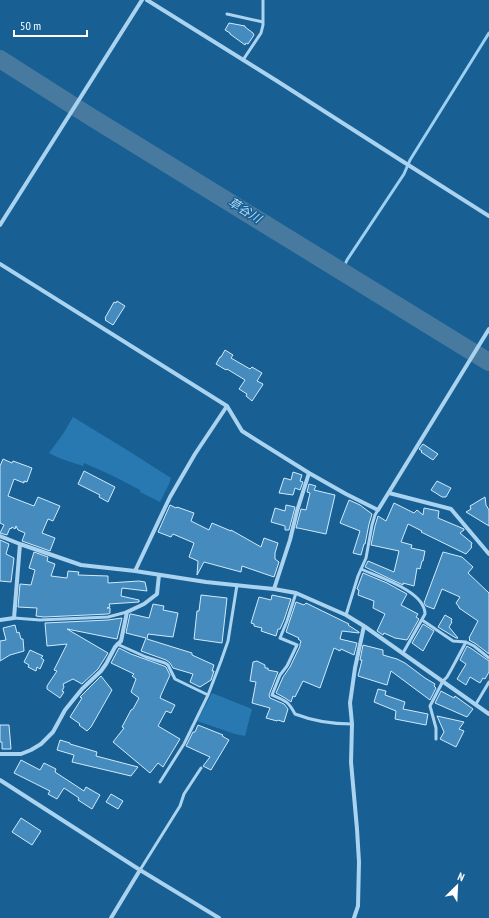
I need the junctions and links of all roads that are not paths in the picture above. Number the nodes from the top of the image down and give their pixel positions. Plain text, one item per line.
1 (142, 0) edge
2 (147, 0) edge
3 (262, 0) edge
4 (227, 14) dead end
5 (263, 22) junction
6 (244, 60) junction
7 (489, 216) edge
8 (0, 225) edge
9 (0, 264) edge
10 (489, 329) edge
11 (226, 406) junction
12 (309, 473) junction
13 (389, 493) junction
14 (378, 510) junction
15 (0, 536) edge
16 (20, 544) junction
17 (489, 554) edge
18 (361, 570) junction
19 (136, 571) junction
20 (160, 574) junction
21 (237, 585) junction
22 (274, 589) junction
23 (296, 593) junction
24 (127, 612) junction
25 (346, 615) junction
26 (14, 618) junction
27 (0, 620) edge
28 (422, 620) junction
29 (364, 626) junction
30 (466, 642) junction
31 (117, 644) junction
32 (403, 653) junction
33 (489, 658) edge
34 (443, 681) junction
35 (489, 682) edge
36 (208, 695) junction
37 (476, 704) junction
38 (489, 714) edge
39 (352, 724) junction
40 (436, 739) dead end
41 (0, 754) edge
42 (201, 768) dead end
43 (0, 780) edge
44 (160, 782) dead end
45 (140, 870) junction
46 (111, 918) edge
47 (219, 918) edge
48 (354, 918) edge

1 - 8 street
2 - 6 street
3 - 5 lane
4 - 5 lane
5 - 6 lane
6 - 7 street
9 - 11 street
10 - 13 street
11 - 12 street
11 - 19 street
12 - 14 street
12 - 22 street
13 - 14 street
13 - 17 street
14 - 18 lane
15 - 16 street
16 - 19 street
16 - 26 street
18 - 25 lane
18 - 28 lane
19 - 20 street
20 - 21 street
20 - 24 street
21 - 22 street
21 - 36 lane
22 - 23 street
23 - 25 street
23 - 39 lane
24 - 26 lane
24 - 31 street
25 - 29 street
26 - 27 street
28 - 30 lane
28 - 32 lane
29 - 32 street
29 - 39 street
30 - 33 lane
30 - 34 lane
31 - 36 lane
31 - 41 street
32 - 34 street
34 - 37 street
34 - 40 lane
35 - 37 lane
36 - 44 lane
37 - 38 street
39 - 48 street
42 - 45 lane
43 - 45 street
45 - 46 street
45 - 47 street

